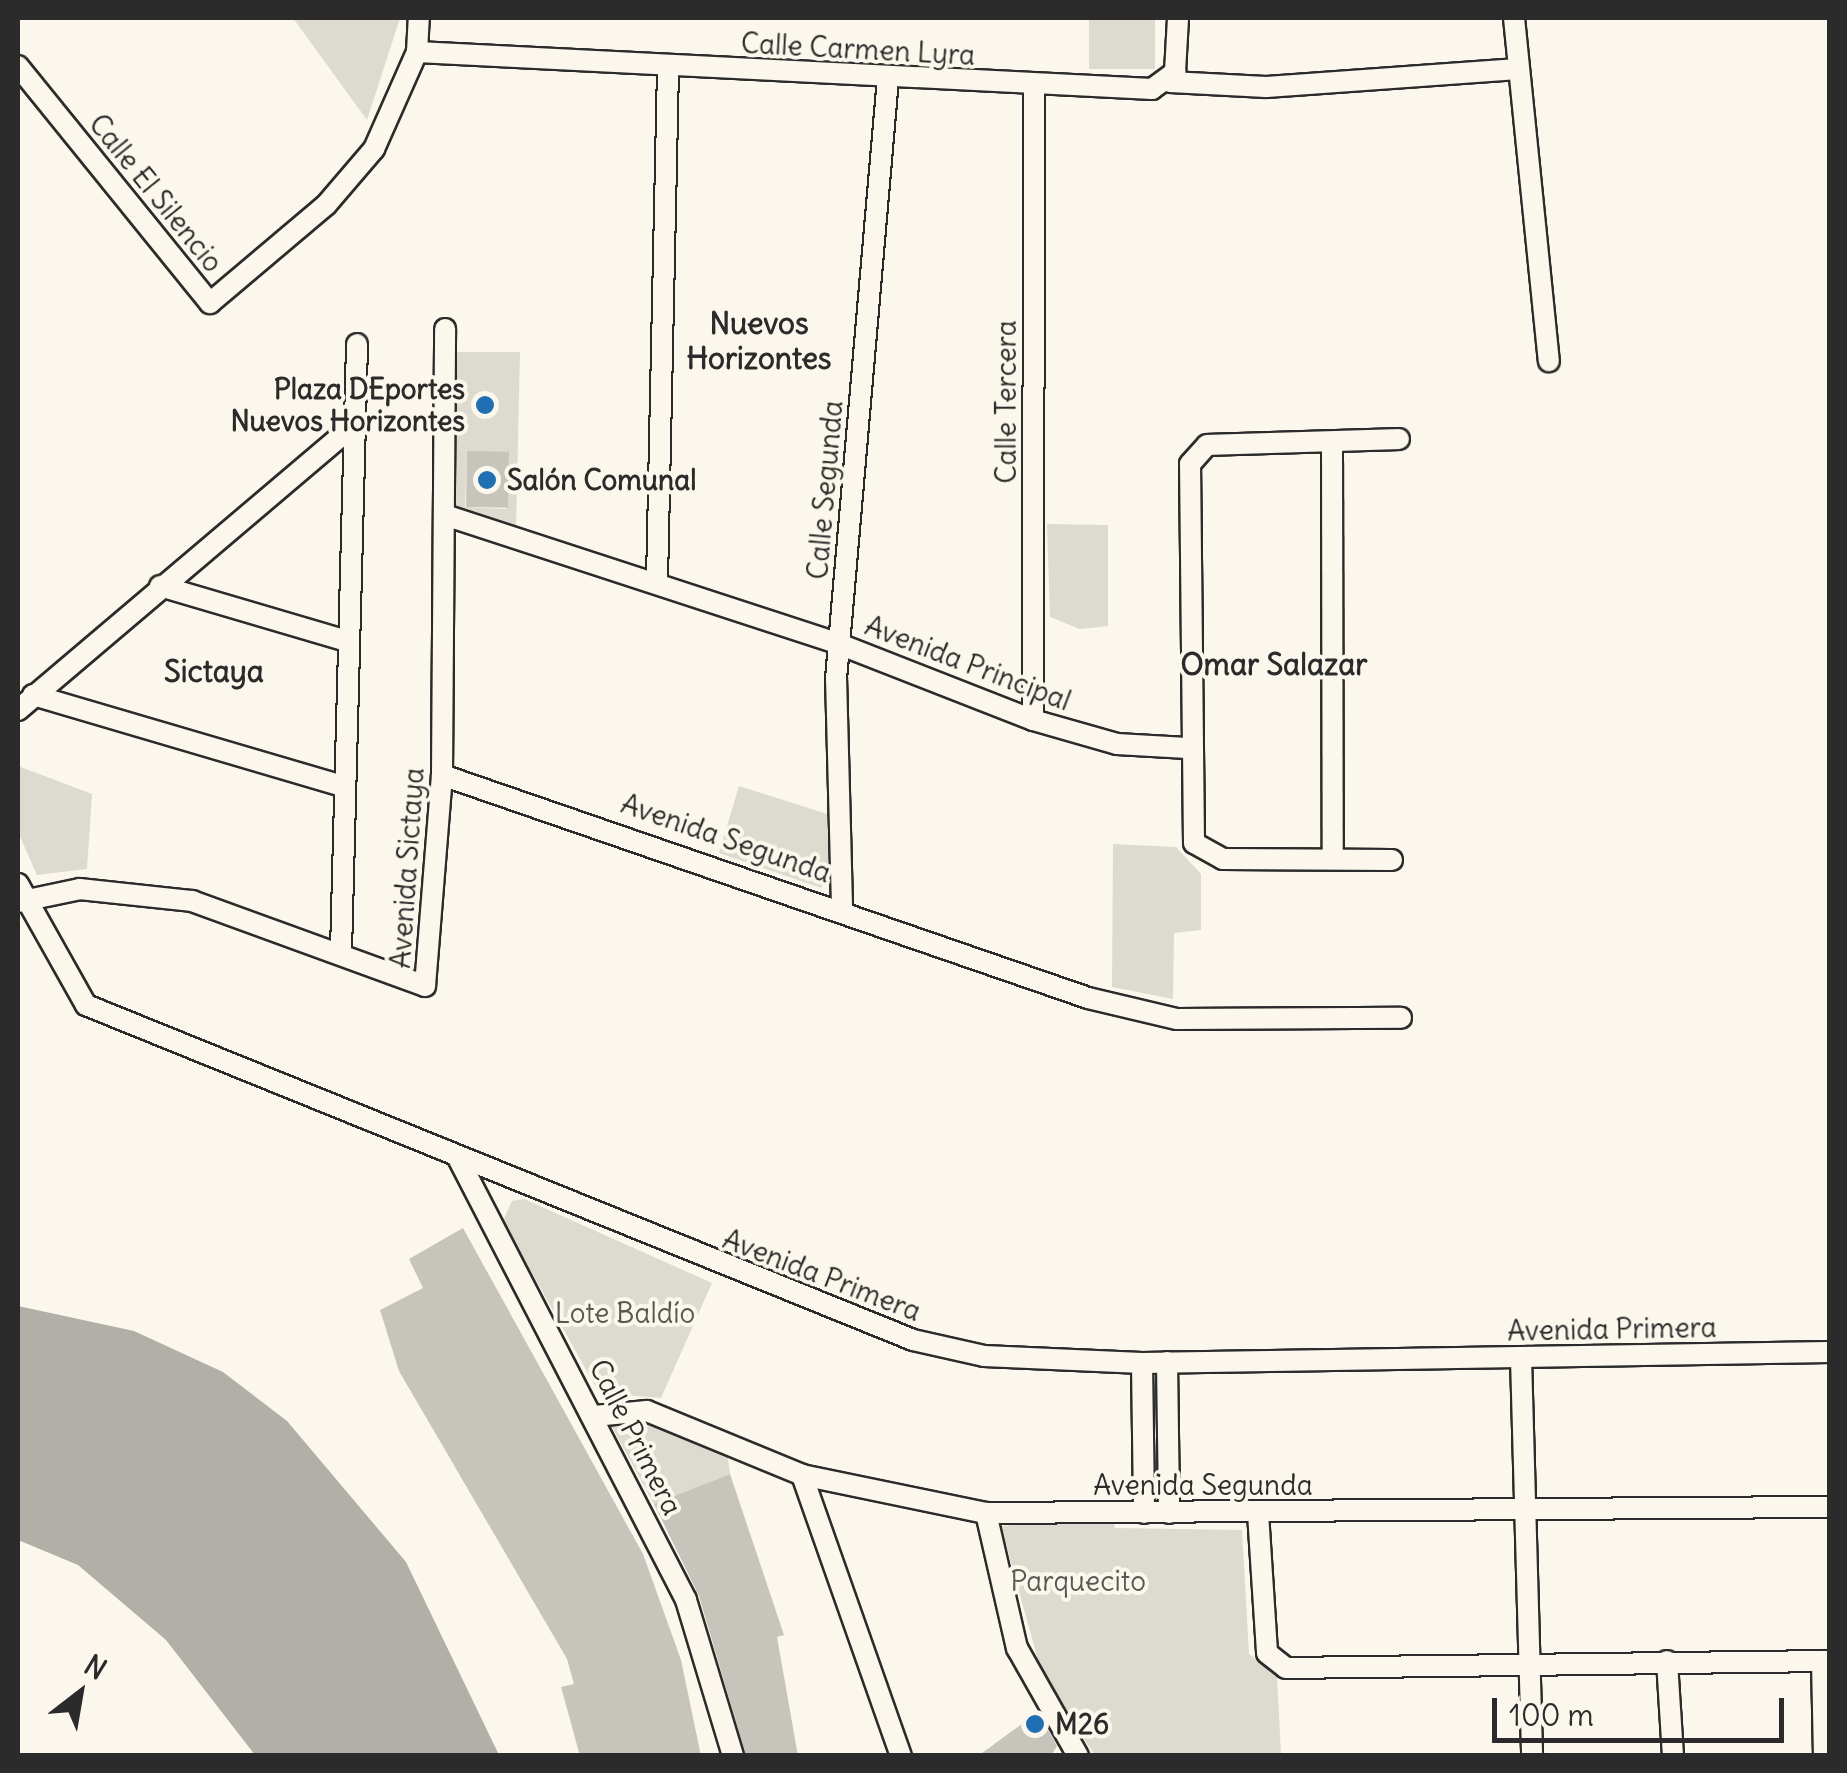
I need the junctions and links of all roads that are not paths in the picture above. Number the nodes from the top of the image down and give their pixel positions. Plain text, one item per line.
1 (419, 18) edge
2 (1178, 18) edge
3 (1514, 18) edge
4 (417, 52) junction
5 (18, 66) edge
6 (668, 68) junction
7 (1518, 68) junction
8 (888, 80) junction
9 (1170, 82) junction
10 (1034, 84) junction
11 (446, 329) dead end
12 (357, 344) dead end
13 (1549, 361) dead end
14 (356, 422) junction
15 (1399, 439) dead end
16 (1332, 443) junction
17 (448, 516) junction
18 (656, 581) junction
19 (160, 586) junction
20 (348, 641) junction
21 (839, 644) junction
22 (25, 702) edge
23 (1033, 720) junction
24 (1187, 748) junction
25 (442, 775) junction
26 (343, 786) junction
27 (1333, 859) junction
28 (1392, 860) dead end
29 (20, 895) edge
30 (842, 906) junction
31 (341, 952) junction
32 (1401, 1018) dead end
33 (458, 1158) junction
34 (1830, 1352) edge
35 (1521, 1358) junction
36 (1168, 1362) junction
37 (1142, 1363) junction
38 (594, 1416) junction
39 (802, 1475) junction
40 (1830, 1508) edge
41 (1528, 1510) junction
42 (1144, 1512) junction
43 (986, 1513) junction
44 (1170, 1513) junction
45 (1258, 1513) junction
46 (1668, 1661) junction
47 (1826, 1661) edge
48 (1530, 1662) junction
49 (1078, 1755) edge
50 (733, 1756) edge
51 (901, 1756) edge
52 (1532, 1756) edge
53 (1673, 1756) edge
54 (1824, 1756) edge

1 - 4 street, Calle El Silencio
2 - 9 street
3 - 7 street
4 - 5 street, Calle El Silencio
4 - 6 street, Calle Carmen Lyra
6 - 8 street, Calle Carmen Lyra
6 - 18 street
7 - 9 street
7 - 13 street
8 - 10 street, Calle Carmen Lyra
8 - 21 street, Calle Segunda
9 - 10 street, Calle Carmen Lyra
10 - 23 street, Calle Tercera
11 - 17 street, Avenida Sictaya
12 - 14 street
14 - 19 street
14 - 20 street
15 - 16 street
16 - 24 street
16 - 27 street
17 - 18 street, Avenida Principal
17 - 25 street, Avenida Sictaya
18 - 21 street, Avenida Principal
19 - 20 street
19 - 22 street
20 - 26 street
21 - 23 street, Avenida Principal
21 - 30 street, Calle Segunda
22 - 26 street
23 - 24 street, Avenida Principal
24 - 27 street
25 - 30 street, Avenida Segunda
25 - 31 street, Avenida Sictaya
26 - 31 street
27 - 28 street
29 - 31 street, Avenida Sictaya
29 - 33 street, Avenida Primera
30 - 32 street, Avenida Segunda
33 - 37 street, Avenida Primera
33 - 38 street, Calle Primera
34 - 35 street, Avenida Primera
35 - 36 street, Avenida Primera
35 - 41 street
36 - 37 street, Avenida Primera
36 - 44 street
37 - 42 street
38 - 39 street, Avenida Segunda
38 - 50 street, Calle Primera
39 - 43 street, Avenida Segunda
39 - 51 street
40 - 41 street, Avenida Segunda
41 - 45 street, Avenida Segunda
41 - 48 street
42 - 43 street, Avenida Segunda
42 - 44 street, Avenida Segunda
43 - 49 street
44 - 45 street, Avenida Segunda
45 - 48 street
46 - 47 street
46 - 48 street
46 - 53 street
47 - 54 street
48 - 52 street

